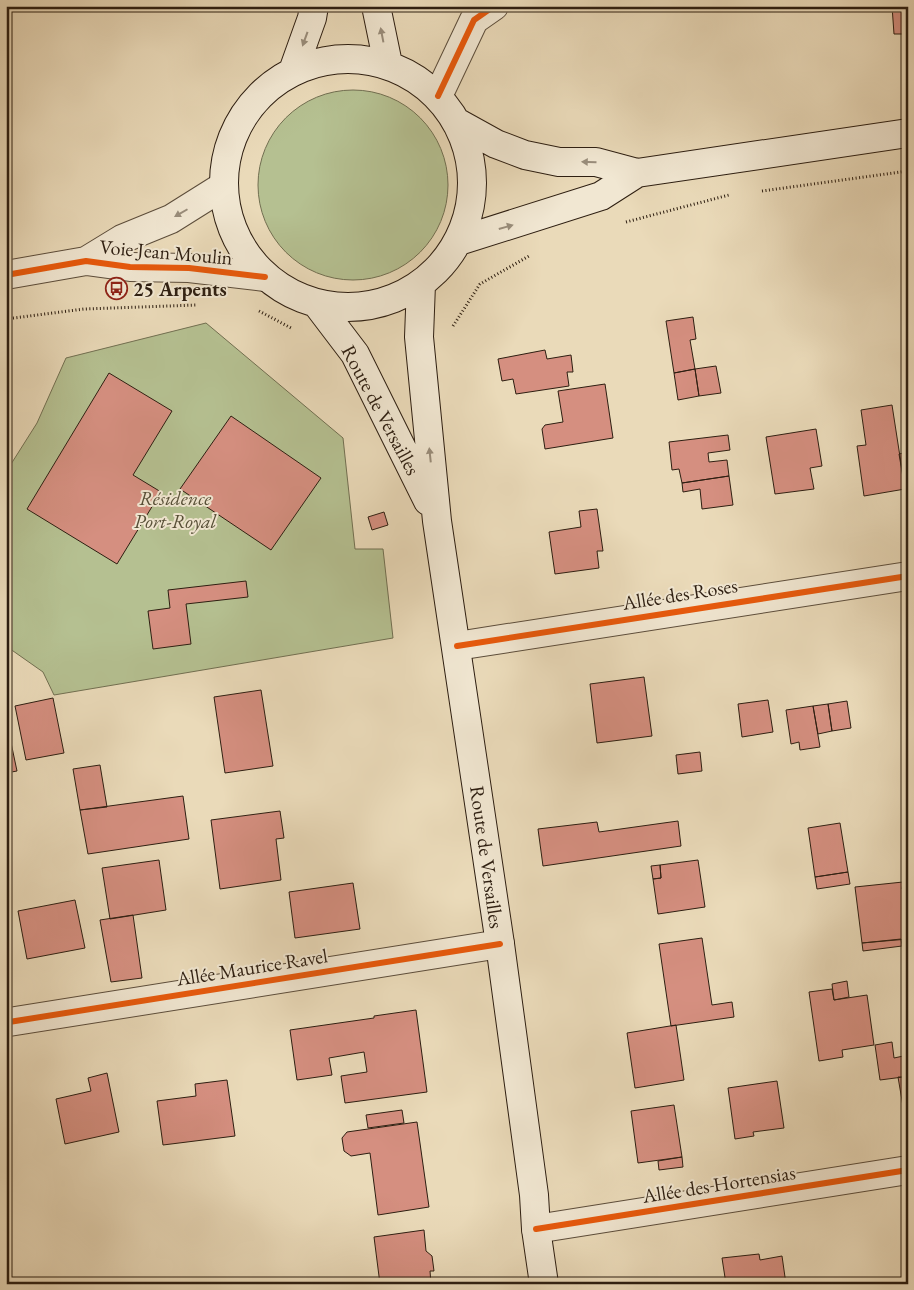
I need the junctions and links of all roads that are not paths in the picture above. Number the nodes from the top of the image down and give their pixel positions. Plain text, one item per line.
1 (314, 6) edge
2 (376, 6) edge
3 (494, 6) edge
4 (388, 64) junction
5 (294, 71) junction
6 (438, 96) junction
7 (458, 123) junction
8 (908, 133) edge
9 (637, 173) junction
10 (222, 187) junction
11 (459, 241) junction
12 (86, 261) junction
13 (6, 274) edge
14 (265, 277) junction
15 (422, 284) junction
16 (317, 304) junction
17 (437, 521) junction
18 (908, 576) edge
19 (457, 646) junction
20 (500, 944) junction
21 (9, 1022) dead end
22 (908, 1170) edge
23 (536, 1229) junction
24 (544, 1284) edge

1 -> 5 main road
4 -> 2 main road
3 - 6 main road
4 - 5 main road
4 - 6 main road
5 - 10 main road
6 - 7 main road
9 -> 7 main road
7 - 11 main road
8 - 9 main road
11 -> 9 main road
10 -> 12 main road, Voie Jean Moulin
10 - 14 main road
11 - 15 main road
12 - 13 main road, Voie Jean Moulin
12 - 14 main road, Voie Jean Moulin
14 - 16 main road
15 - 16 main road
17 -> 15 main road, Route de Versailles
16 - 17 main road, Route de Versailles
17 - 19 main road, Route de Versailles
18 - 19 main road, Allée des Roses
19 - 20 main road, Route de Versailles
20 - 21 main road, Allée Maurice Ravel
20 - 23 main road, Route de Versailles
22 - 23 main road, Allée des Hortensias
23 - 24 main road, Route de Versailles

